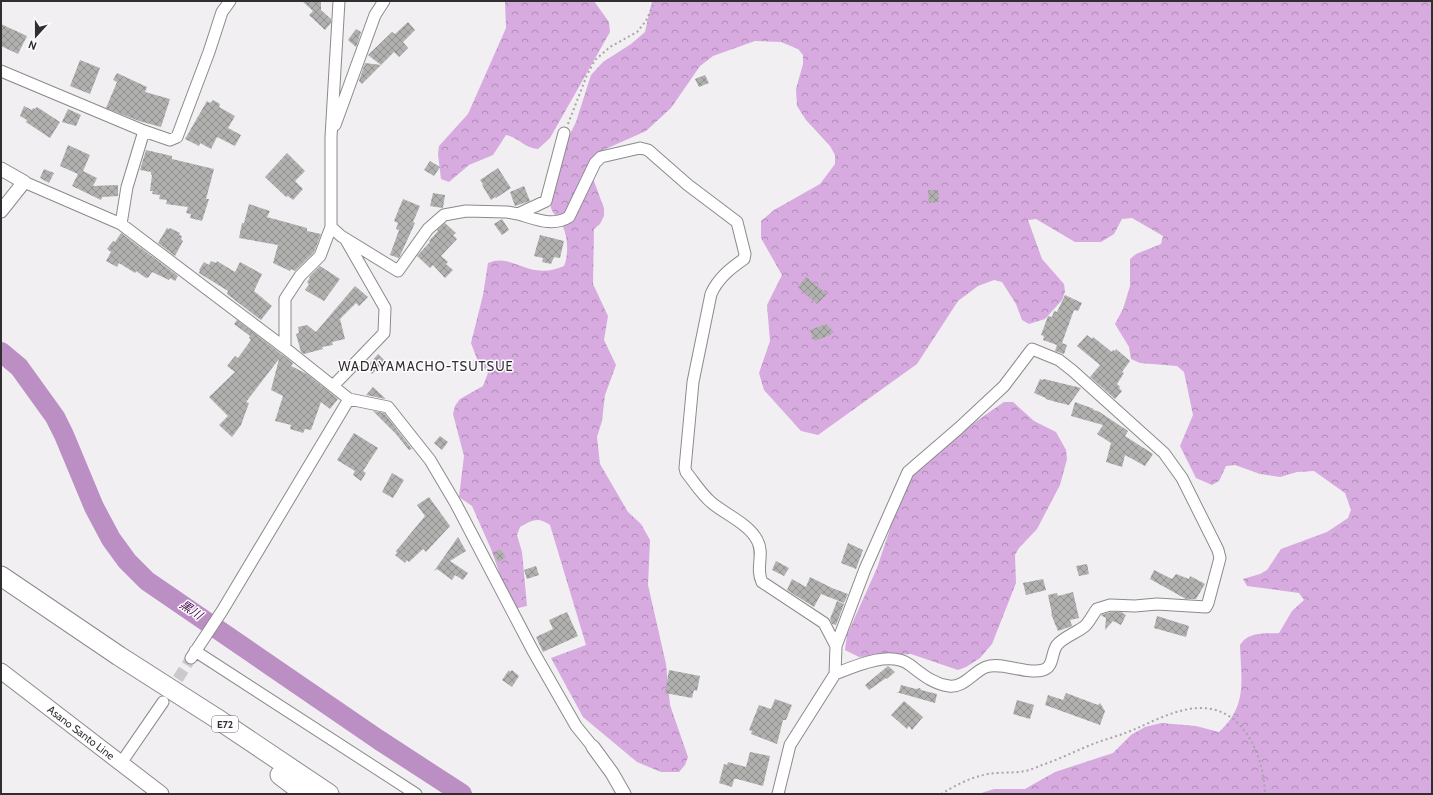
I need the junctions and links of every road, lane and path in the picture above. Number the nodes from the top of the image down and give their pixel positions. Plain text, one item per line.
1 (230, 1) edge
2 (339, 1) edge
3 (384, 1) edge
4 (655, 1) edge
5 (1, 71) edge
6 (144, 131) junction
7 (564, 133) joint
8 (331, 137) junction
9 (1, 169) edge
10 (24, 182) junction
11 (1, 211) edge
12 (518, 214) junction
13 (121, 224) junction
14 (331, 227) junction
15 (344, 237) junction
16 (285, 348) junction
17 (333, 386) junction
18 (349, 399) junction
19 (1, 576) edge
20 (836, 646) junction
21 (119, 656) junction
22 (1, 671) edge
23 (835, 674) junction
24 (163, 702) tunnel mouth
25 (593, 747) joint
26 (120, 763) junction
27 (161, 794) edge
28 (305, 794) edge
29 (329, 794) edge
30 (416, 794) edge
31 (624, 794) edge
32 (778, 794) edge
33 (941, 794) edge
34 (1265, 794) edge

1 - 6 street
2 - 8 street
3 - 8 street
4 - 7 path
5 - 6 street
6 - 13 street
7 - 12 street
8 - 14 street
9 - 10 street
10 - 11 street
10 - 13 street
12 - 15 street
12 - 20 street
13 - 16 street
14 - 15 street
14 - 16 street
15 - 17 street
16 - 17 street
17 - 18 street
18 - 25 street
18 - 30 street
19 - 21 highway, E72
20 - 23 street
20 - 23 street
21 - 28 highway, E72
21 - 29 highway, E72
22 - 26 main road, Asano Santo Line
23 - 32 street
24 - 26 street
25 - 31 street
26 - 27 main road, Asano Santo Line
33 - 34 path

